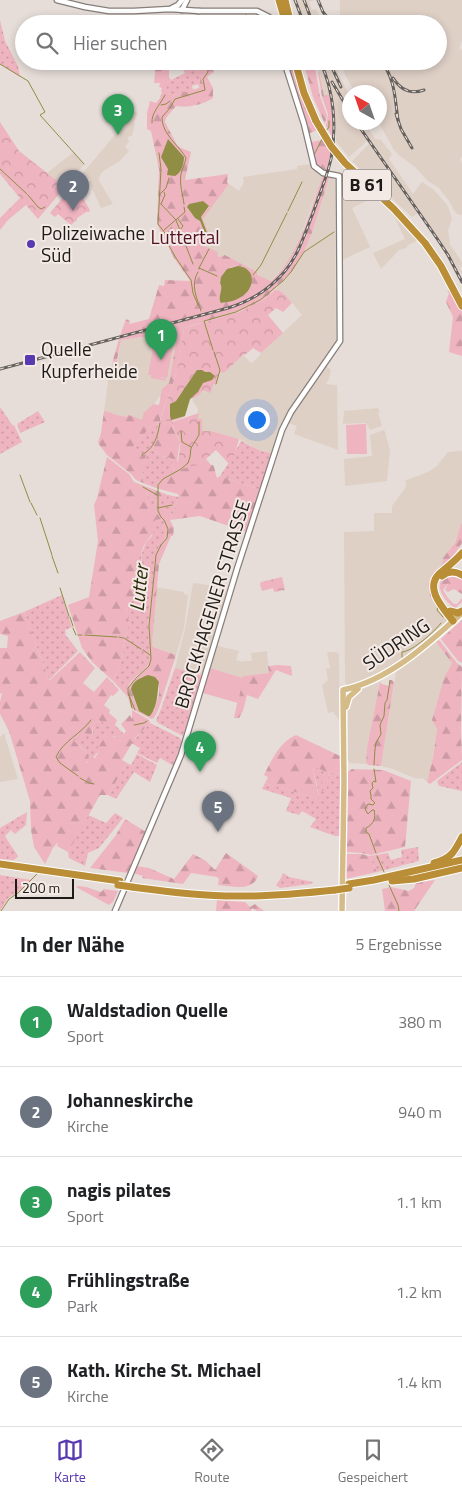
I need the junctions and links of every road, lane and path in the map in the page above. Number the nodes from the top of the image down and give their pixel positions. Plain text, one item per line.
1 (57, 0) edge
2 (185, 0) edge
3 (280, 0) edge
4 (286, 0) edge
5 (170, 9) junction
6 (180, 10) junction
7 (192, 10) junction
8 (199, 10) junction
9 (144, 11) junction
10 (264, 15) edge
11 (284, 15) edge
12 (290, 15) edge
13 (287, 70) edge
14 (298, 70) edge
15 (302, 70) edge
16 (318, 121) junction
17 (426, 241) junction
18 (462, 295) edge
19 (462, 306) edge
20 (462, 553) edge
21 (462, 575) edge
22 (459, 617) edge
23 (358, 689) junction
24 (343, 691) junction
25 (344, 718) junction
26 (462, 836) edge
27 (462, 862) edge
28 (0, 866) edge
29 (462, 868) edge
30 (374, 880) junction
31 (392, 881) junction
32 (349, 886) junction
33 (115, 911) edge
34 (342, 911) edge

1 - 9 main road
2 - 5 main road
2 - 6 main road
2 - 7 main road
3 - 11 highway
4 - 12 highway
5 - 6 main road
5 - 9 main road
6 - 7 main road
6 - 8 main road
6 - 9 main road
7 - 8 main road
8 - 10 main road
13 - 33 main road, BROCKHAGENER STRASSE
14 - 16 highway, B 61
15 - 16 highway, B 61
16 - 17 highway, B 61, bridge
17 - 18 highway, B 61
17 - 19 highway, B 61
20 - 22 highway
21 - 22 highway
22 - 23 main road, SÜDRING
22 - 24 main road, SÜDRING
23 - 24 main road, SÜDRING
23 - 25 main road
24 - 25 main road
25 - 34 main road
26 - 30 highway
27 - 30 highway
27 - 31 highway
28 - 32 highway, bridge
29 - 31 highway
30 - 32 highway
31 - 32 highway

